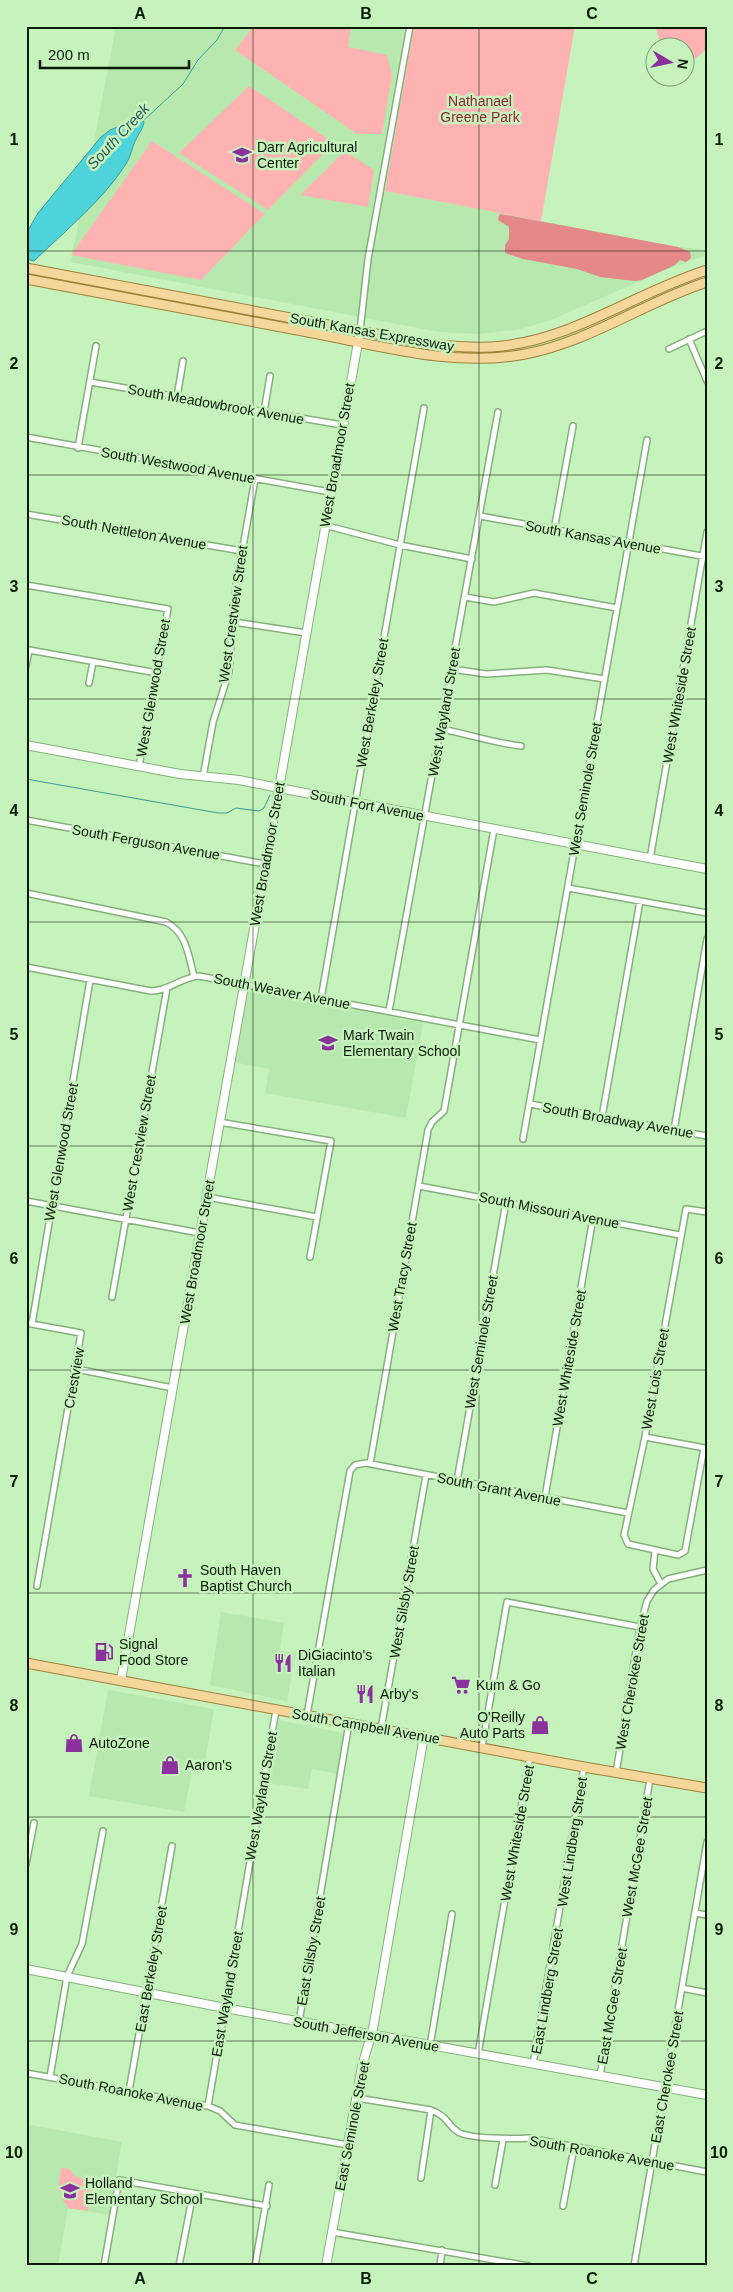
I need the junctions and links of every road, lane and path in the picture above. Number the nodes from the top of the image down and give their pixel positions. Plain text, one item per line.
1 (410, 26) edge
2 (26, 268) edge
3 (707, 270) edge
4 (26, 280) edge
5 (707, 282) edge
6 (360, 331) junction
7 (707, 331) edge
8 (688, 339) junction
9 (358, 342) junction
10 (96, 346) dead end
11 (669, 349) dead end
12 (183, 361) dead end
13 (270, 376) dead end
14 (707, 381) edge
15 (90, 382) junction
16 (177, 397) junction
17 (424, 408) dead end
18 (264, 412) junction
19 (498, 412) dead end
20 (342, 425) junction
21 (573, 426) dead end
22 (26, 437) edge
23 (647, 440) dead end
24 (78, 448) junction
25 (254, 479) junction
26 (330, 492) junction
27 (26, 514) edge
28 (480, 516) junction
29 (324, 525) junction
30 (554, 530) junction
31 (707, 532) edge
32 (629, 544) junction
33 (400, 545) junction
34 (242, 551) junction
35 (704, 557) edge
36 (472, 559) junction
37 (26, 585) edge
38 (465, 597) junction
39 (617, 608) junction
40 (234, 622) junction
41 (306, 633) junction
42 (93, 662) junction
43 (26, 666) edge
44 (452, 669) junction
45 (156, 674) junction
46 (604, 679) junction
47 (89, 683) dead end
48 (441, 729) junction
49 (26, 745) edge
50 (521, 746) dead end
51 (139, 766) junction
52 (203, 777) junction
53 (279, 788) junction
54 (355, 802) junction
55 (425, 816) junction
56 (26, 820) edge
57 (494, 829) junction
58 (575, 844) junction
59 (650, 859) junction
60 (265, 864) junction
61 (707, 870) edge
62 (568, 888) junction
63 (26, 893) edge
64 (640, 901) junction
65 (707, 913) edge
66 (707, 939) edge
67 (26, 967) edge
68 (194, 976) junction
69 (90, 980) junction
70 (243, 984) junction
71 (166, 988) junction
72 (321, 998) junction
73 (389, 1011) junction
74 (460, 1025) junction
75 (540, 1040) junction
76 (530, 1104) junction
77 (602, 1117) junction
78 (219, 1122) junction
79 (674, 1130) junction
80 (707, 1136) edge
81 (523, 1139) dead end
82 (418, 1186) junction
83 (206, 1197) junction
84 (26, 1201) edge
85 (506, 1202) junction
86 (52, 1206) junction
87 (707, 1212) edge
88 (317, 1217) junction
89 (594, 1218) junction
90 (126, 1220) junction
91 (200, 1233) junction
92 (680, 1234) junction
93 (310, 1257) dead end
94 (112, 1297) dead end
95 (29, 1324) edge
96 (76, 1369) junction
97 (173, 1388) junction
98 (644, 1437) junction
99 (705, 1448) edge
100 (370, 1464) junction
101 (426, 1475) junction
102 (457, 1481) junction
103 (544, 1497) junction
104 (628, 1513) junction
105 (655, 1551) junction
106 (707, 1570) edge
107 (661, 1584) junction
108 (37, 1586) dead end
109 (640, 1627) junction
110 (26, 1663) edge
111 (121, 1680) junction
112 (276, 1710) junction
113 (307, 1715) junction
114 (349, 1723) junction
115 (381, 1729) junction
116 (424, 1736) junction
117 (482, 1747) junction
118 (530, 1756) junction
119 (584, 1767) junction
120 (616, 1773) junction
121 (650, 1779) junction
122 (707, 1788) edge
123 (34, 1823) dead end
124 (103, 1831) dead end
125 (707, 1842) edge
126 (172, 1846) dead end
127 (26, 1864) edge
128 (246, 1882) joint
129 (695, 1912) junction
130 (452, 1914) dead end
131 (707, 1915) edge
132 (560, 1918) joint
133 (624, 1935) joint
134 (26, 1969) edge
135 (67, 1976) junction
136 (682, 1988) junction
137 (147, 1991) junction
138 (707, 1993) edge
139 (225, 2008) junction
140 (299, 2022) junction
141 (371, 2035) junction
142 (430, 2046) junction
143 (478, 2054) junction
144 (533, 2064) junction
145 (26, 2072) edge
146 (600, 2076) junction
147 (50, 2077) junction
148 (665, 2088) junction
149 (129, 2091) junction
150 (707, 2095) edge
151 (357, 2098) junction
152 (208, 2106) junction
153 (431, 2110) junction
154 (503, 2140) junction
155 (348, 2145) junction
156 (574, 2148) junction
157 (652, 2162) junction
158 (707, 2172) edge
159 (421, 2178) dead end
160 (270, 2185) dead end
161 (495, 2185) dead end
162 (193, 2193) junction
163 (267, 2206) junction
164 (563, 2206) dead end
165 (332, 2232) junction
166 (442, 2250) junction
167 (521, 2265) edge
168 (104, 2266) edge
169 (180, 2266) edge
170 (255, 2266) edge
171 (326, 2266) edge
172 (440, 2266) edge
173 (529, 2266) edge
174 (634, 2266) edge

1 - 6 street, West Broadmoor Street
2 - 6 main road, South Kansas Expressway
3 - 6 main road, South Kansas Expressway
4 - 9 main road, South Kansas Expressway
5 - 9 main road, South Kansas Expressway
6 - 9 street, West Broadmoor Street
7 - 8 street
8 - 11 street
8 - 14 street
9 - 20 street, West Broadmoor Street
10 - 15 street
12 - 16 street
13 - 18 street
15 - 16 street, South Meadowbrook Avenue
15 - 24 street
16 - 18 street, South Meadowbrook Avenue
17 - 33 street, West Berkeley Street
18 - 20 street, South Meadowbrook Avenue
19 - 28 street, West Wayland Street
20 - 26 street, West Broadmoor Street
21 - 30 street
22 - 24 street, South Westwood Avenue
23 - 32 street, West Seminole Street
24 - 25 street, South Westwood Avenue
25 - 26 street, South Westwood Avenue
25 - 34 street, West Crestview Street
26 - 29 street, West Broadmoor Street
27 - 34 street, South Nettleton Avenue
28 - 30 street, South Kansas Avenue
28 - 36 street, West Wayland Street
29 - 33 street
29 - 41 street, West Broadmoor Street
30 - 32 street, South Kansas Avenue
31 - 35 street, West Whiteside Street
32 - 35 street, South Kansas Avenue
32 - 39 street, West Seminole Street
33 - 36 street
33 - 54 street, West Berkeley Street
34 - 40 street, West Crestview Street
35 - 59 street, West Whiteside Street
36 - 38 street, West Wayland Street
37 - 45 street, West Glenwood Street
38 - 39 street
38 - 44 street, West Wayland Street
39 - 46 street, West Seminole Street
40 - 41 street
40 - 52 street, West Crestview Street
41 - 53 street, West Broadmoor Street
42 - 43 street
42 - 45 street
42 - 47 street
44 - 46 street
44 - 48 street, West Wayland Street
45 - 51 street, West Glenwood Street
46 - 58 street, West Seminole Street
48 - 50 street
48 - 55 street, West Wayland Street
49 - 51 street, South Fort Avenue
51 - 52 street, South Fort Avenue
52 - 53 street, South Fort Avenue
53 - 54 street, South Fort Avenue
53 - 60 street, West Broadmoor Street
54 - 55 street, South Fort Avenue
54 - 72 street, West Berkeley Street
55 - 57 street, South Fort Avenue
55 - 73 street, West Wayland Street
56 - 60 street, South Ferguson Avenue
57 - 58 street, South Fort Avenue
57 - 74 street, West Tracy Street
58 - 59 street, South Fort Avenue
58 - 62 street, West Seminole Street
59 - 61 street, South Fort Avenue
60 - 70 street, West Broadmoor Street
62 - 64 street
62 - 75 street, West Seminole Street
63 - 68 street
64 - 65 street
64 - 77 street
66 - 79 street
67 - 69 street, South Weaver Avenue
68 - 70 street, South Weaver Avenue
68 - 71 street, South Weaver Avenue
69 - 71 street, South Weaver Avenue
69 - 86 street, West Glenwood Street
70 - 72 street, South Weaver Avenue
70 - 78 street, West Broadmoor Street
71 - 90 street, West Crestview Street
72 - 73 street, South Weaver Avenue
73 - 74 street, South Weaver Avenue
74 - 75 street, South Weaver Avenue
74 - 82 street, West Tracy Street
75 - 76 street, West Seminole Street
76 - 77 street, South Broadway Avenue
76 - 81 street, West Seminole Street
77 - 79 street, South Broadway Avenue
78 - 83 street, West Broadmoor Street
78 - 88 street
79 - 80 street, South Broadway Avenue
82 - 85 street, South Missouri Avenue
82 - 100 street, West Tracy Street
83 - 88 street
83 - 91 street, West Broadmoor Street
84 - 86 street
85 - 89 street, South Missouri Avenue
85 - 102 street, West Seminole Street
86 - 90 street
86 - 95 street, West Glenwood Street
87 - 92 street, West Lois Street
88 - 93 street
89 - 92 street, South Missouri Avenue
89 - 103 street, West Whiteside Street
90 - 91 street
90 - 94 street, West Crestview Street
91 - 97 street, West Broadmoor Street
92 - 98 street, West Lois Street
95 - 96 street, Crestview
96 - 97 street
96 - 108 street, Crestview
97 - 111 street, West Broadmoor Street
98 - 99 street
98 - 104 street, West Lois Street
99 - 105 street
100 - 101 street, South Grant Avenue
100 - 113 street
101 - 102 street, South Grant Avenue
101 - 115 street, West Silsby Street
102 - 103 street, South Grant Avenue
103 - 104 street, South Grant Avenue
104 - 105 street, West Lois Street
105 - 107 street
106 - 107 street
107 - 109 street, West Cherokee Street
109 - 117 street
109 - 120 street, West Cherokee Street
110 - 111 main road, South Campbell Avenue
111 - 112 main road, South Campbell Avenue
112 - 113 main road, South Campbell Avenue
112 - 128 street, West Wayland Street
113 - 114 main road, South Campbell Avenue
114 - 115 main road, South Campbell Avenue
114 - 140 street, East Silsby Street
115 - 116 main road, South Campbell Avenue
116 - 117 main road, South Campbell Avenue
116 - 141 street, East Seminole Street
117 - 118 main road, South Campbell Avenue
118 - 119 main road, South Campbell Avenue
118 - 143 street, West Whiteside Street
119 - 120 main road, South Campbell Avenue
119 - 132 street, West Lindberg Street
120 - 121 main road, South Campbell Avenue
121 - 122 main road, South Campbell Avenue
121 - 133 street, West McGee Street
123 - 127 street
124 - 135 street
125 - 129 street
126 - 137 street, East Berkeley Street
128 - 139 street, East Wayland Street
129 - 131 street
129 - 136 street, East Cherokee Street
130 - 142 street
132 - 144 street, East Lindberg Street
133 - 146 street, East McGee Street
134 - 135 street, South Jefferson Avenue
135 - 137 street, South Jefferson Avenue
135 - 147 street
136 - 138 street
136 - 148 street, East Cherokee Street
137 - 139 street, South Jefferson Avenue
137 - 149 street, East Berkeley Street
139 - 140 street, South Jefferson Avenue
139 - 152 street, East Wayland Street
140 - 141 street, South Jefferson Avenue
141 - 142 street, South Jefferson Avenue
141 - 151 street, East Seminole Street
142 - 143 street, South Jefferson Avenue
143 - 144 street, South Jefferson Avenue
144 - 146 street, South Jefferson Avenue
145 - 147 street, South Roanoke Avenue
146 - 148 street, South Jefferson Avenue
147 - 149 street, South Roanoke Avenue
148 - 150 street, South Jefferson Avenue
148 - 157 street, East Cherokee Street
149 - 152 street, South Roanoke Avenue
151 - 153 street, South Roanoke Avenue
151 - 155 street, East Seminole Street
152 - 155 street, South Roanoke Avenue
153 - 154 street, South Roanoke Avenue
153 - 159 street
154 - 156 street, South Roanoke Avenue
154 - 161 street
155 - 165 street, East Seminole Street
156 - 157 street, South Roanoke Avenue
156 - 164 street
157 - 158 street, South Roanoke Avenue
157 - 174 street, East Cherokee Street
160 - 163 street
162 - 163 street
162 - 168 street
162 - 169 street
163 - 170 street
165 - 166 street
165 - 171 street, East Seminole Street
166 - 167 street
166 - 172 street
167 - 173 street

